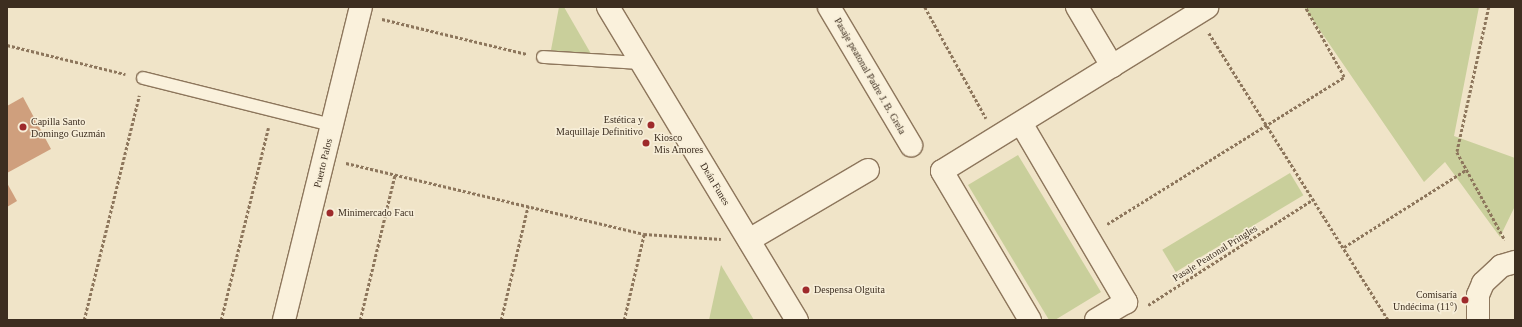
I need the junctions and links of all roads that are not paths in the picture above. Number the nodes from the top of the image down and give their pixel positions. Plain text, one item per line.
1 (608, 7) edge
2 (830, 7) edge
3 (1077, 7) edge
4 (360, 10) edge
5 (1202, 10) edge
6 (543, 58) road end
7 (642, 63) junction
8 (1112, 66) junction
9 (143, 78) road end
10 (1021, 123) junction
11 (332, 125) junction
12 (910, 145) dead end
13 (868, 170) dead end
14 (749, 240) junction
15 (1514, 262) edge
16 (284, 320) edge
17 (798, 320) edge
18 (1030, 320) edge
19 (1096, 320) edge
20 (1478, 320) edge

1 - 7 street, Deán Funes
2 - 12 street, Pasaje peatonal Padre J. B. Grela
3 - 8 street
4 - 11 street, Puerto Palos
5 - 8 street
6 - 7 lane
7 - 14 street, Deán Funes
8 - 10 street
9 - 11 lane
10 - 18 street
10 - 19 street
11 - 16 street, Puerto Palos
13 - 14 street
14 - 17 street, Deán Funes
15 - 20 street

